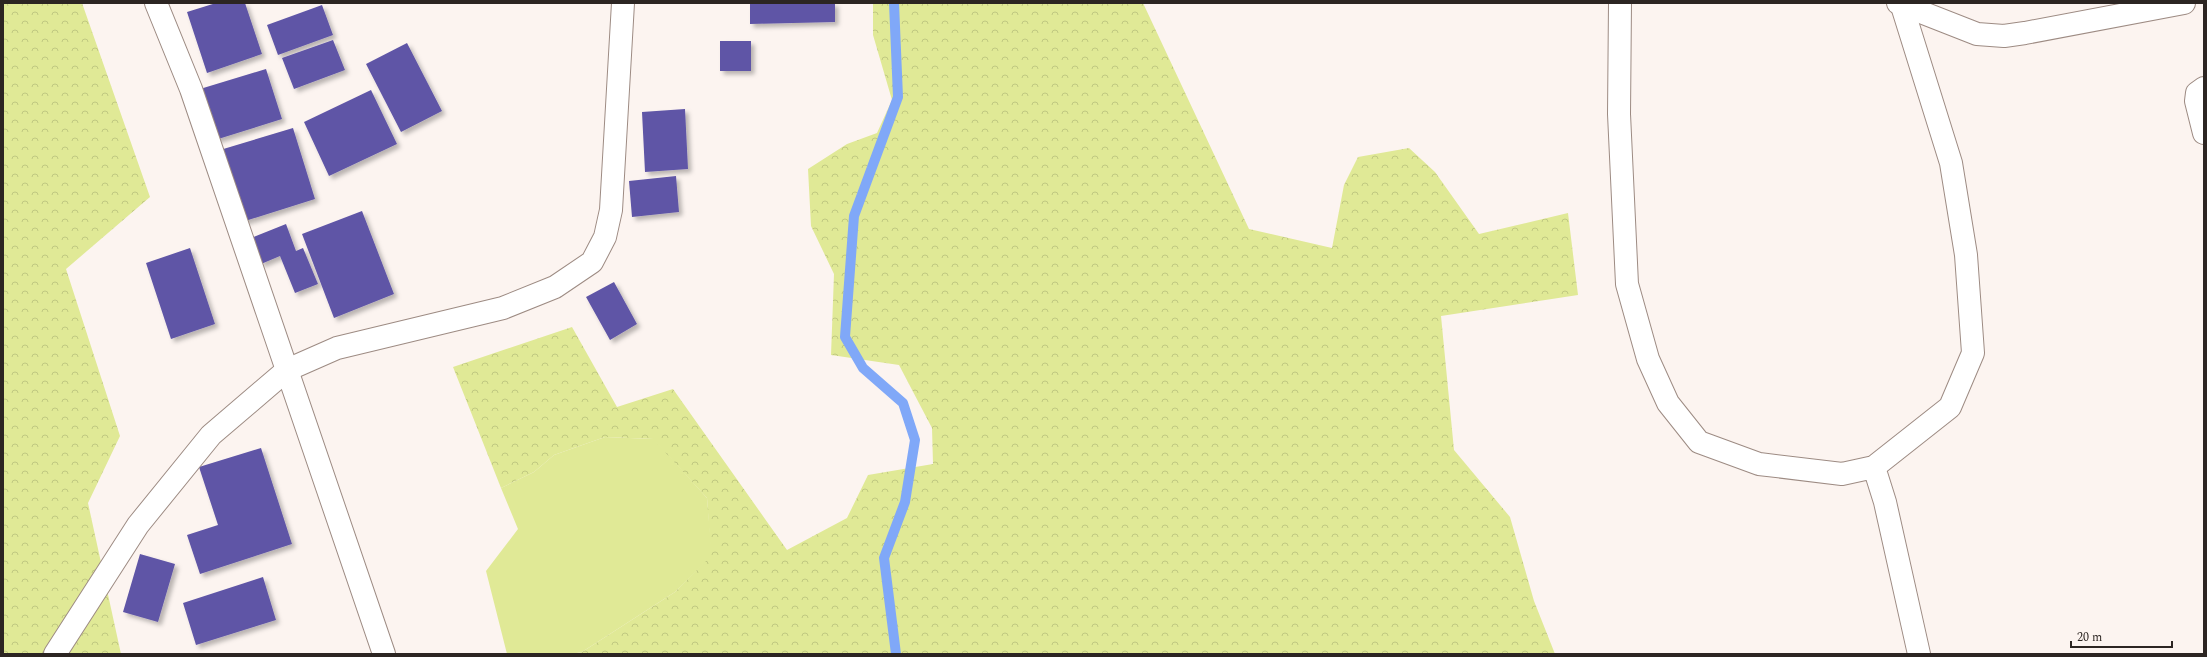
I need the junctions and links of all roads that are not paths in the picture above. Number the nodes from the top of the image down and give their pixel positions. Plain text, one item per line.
1 (156, 3) edge
2 (623, 3) edge
3 (1620, 3) edge
4 (2184, 3) edge
5 (1900, 4) edge
6 (2204, 88) edge
7 (2204, 133) edge
8 (287, 370) junction
9 (1874, 468) junction
10 (55, 654) edge
11 (384, 654) edge
12 (1920, 654) edge

1 - 8 street
2 - 8 street
3 - 9 street
4 - 5 street
5 - 9 street
6 - 7 street
8 - 10 street
8 - 11 street
9 - 12 street

